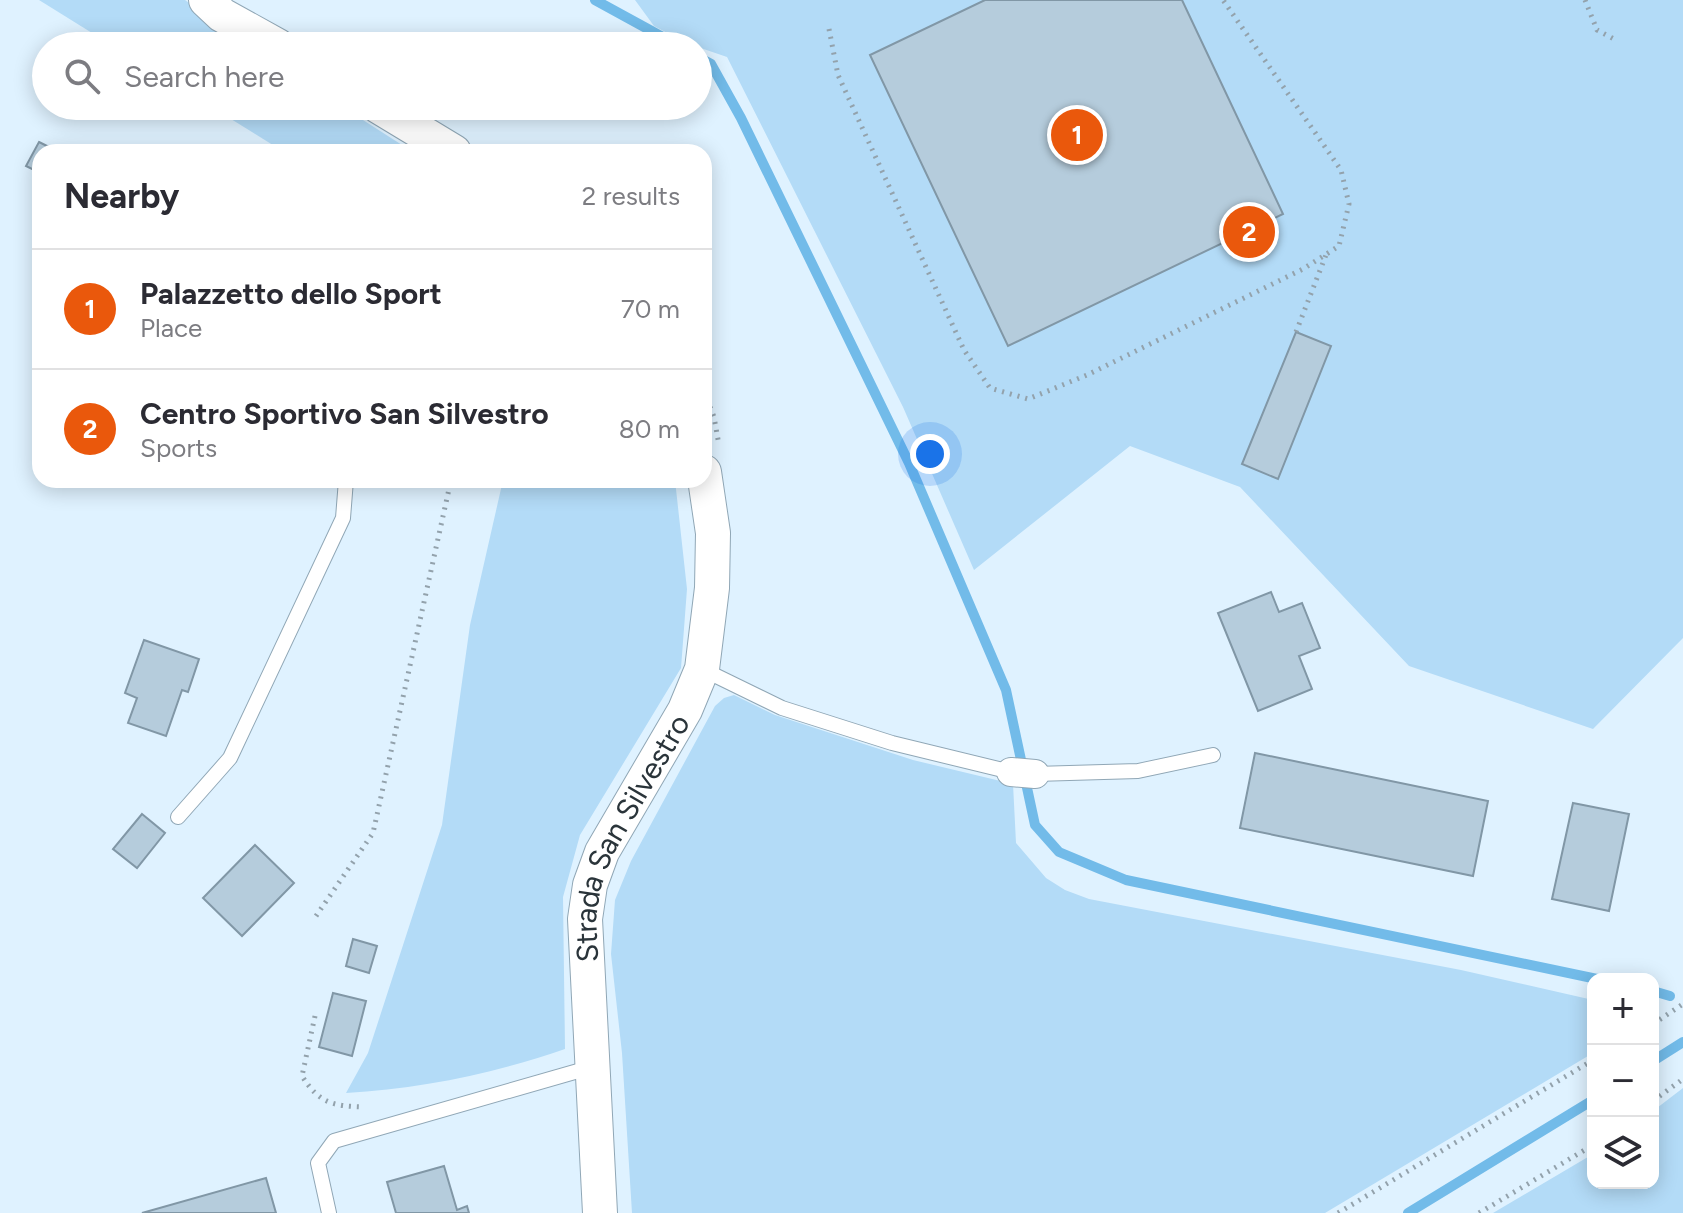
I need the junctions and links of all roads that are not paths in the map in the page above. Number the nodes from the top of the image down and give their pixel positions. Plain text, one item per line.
1 (206, 0) edge
2 (234, 0) edge
3 (253, 32) edge
4 (262, 32) edge
5 (401, 120) edge
6 (441, 144) edge
7 (345, 488) edge
8 (706, 488) edge
9 (702, 669) junction
10 (1213, 755) dead end
11 (178, 817) dead end
12 (593, 1067) junction
13 (329, 1213) edge
14 (600, 1213) edge

1 - 3 street
2 - 4 street
5 - 6 street
7 - 11 lane
8 - 9 street, Strada San Silvestro
9 - 10 lane
9 - 12 street, Strada San Silvestro
12 - 13 lane
12 - 14 street, Strada San Silvestro

